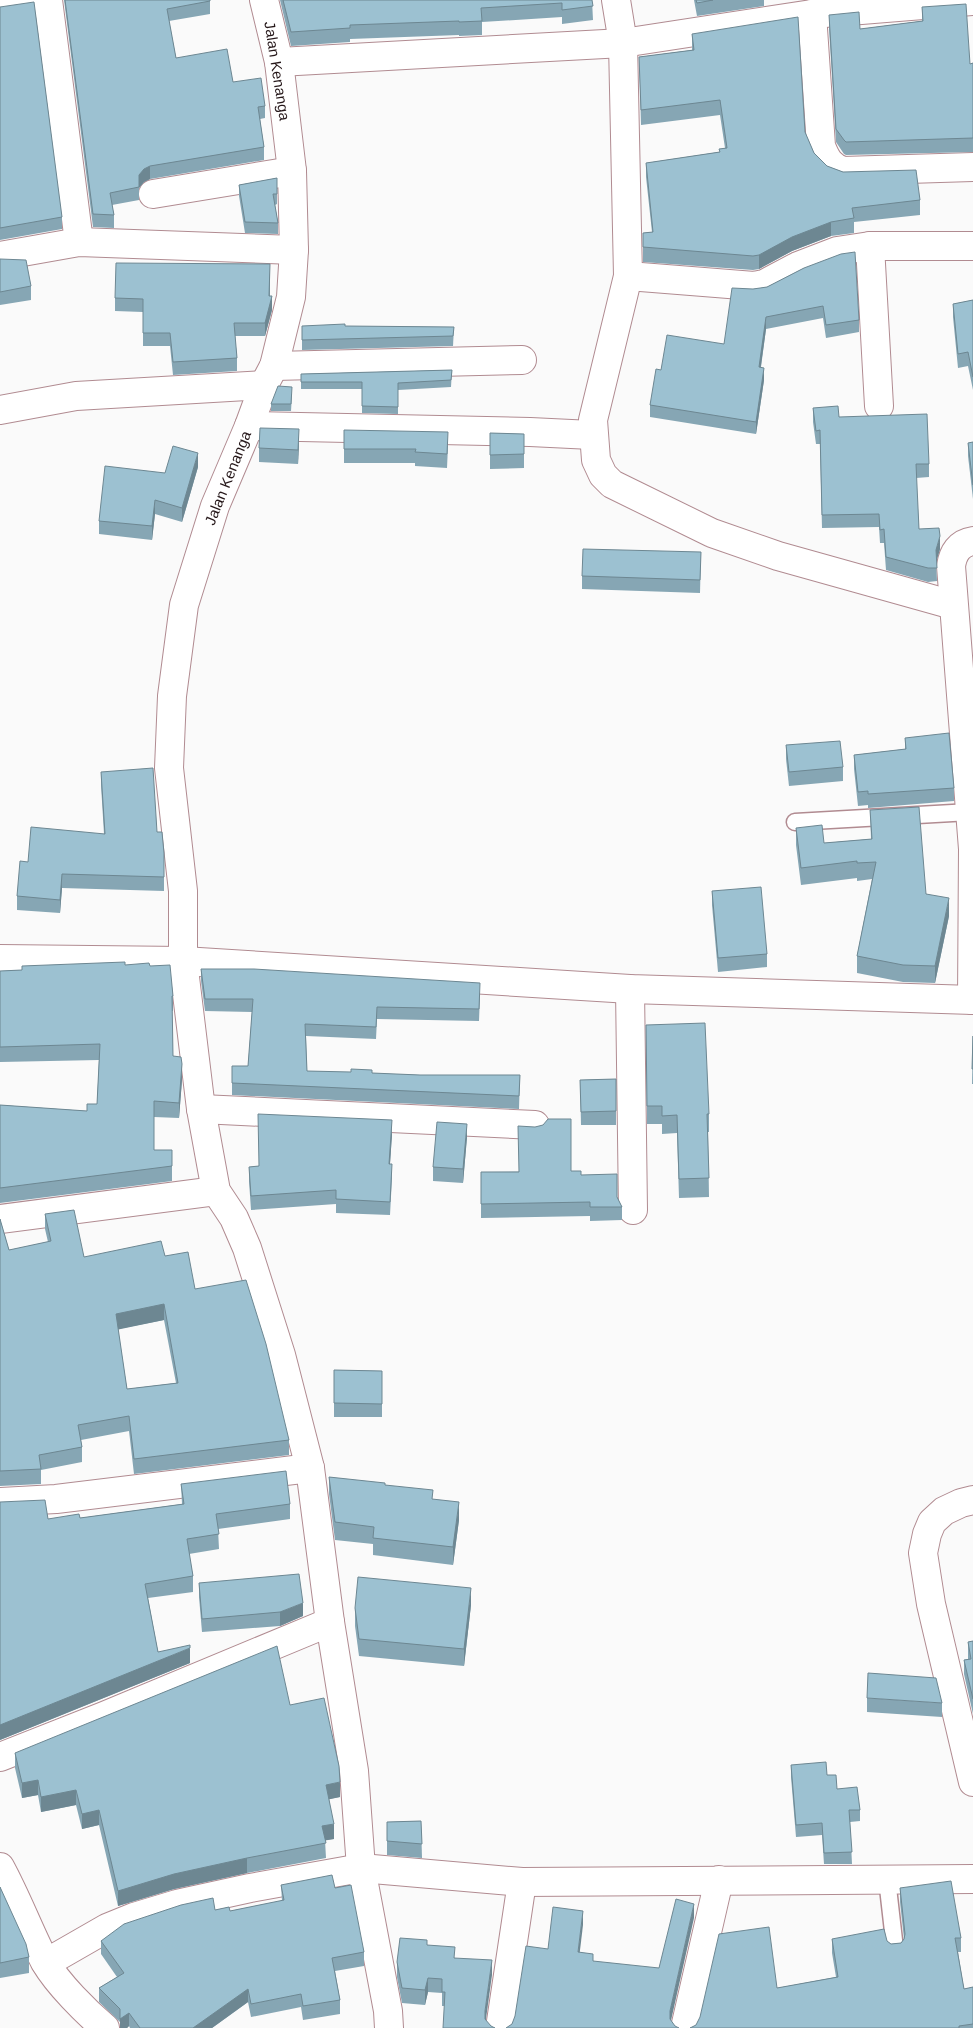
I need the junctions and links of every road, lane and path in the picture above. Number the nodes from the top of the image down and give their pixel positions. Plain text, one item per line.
1 (30, 0) edge
2 (48, 0) edge
3 (264, 0) edge
4 (616, 0) edge
5 (973, 1) edge
6 (0, 4) edge
7 (812, 14) junction
8 (623, 43) junction
9 (279, 62) junction
10 (973, 166) edge
11 (292, 170) junction
12 (153, 194) dead end
13 (80, 242) junction
14 (870, 246) junction
15 (973, 246) edge
16 (294, 250) junction
17 (0, 256) edge
18 (628, 276) junction
19 (522, 360) dead end
20 (269, 376) junction
21 (879, 406) dead end
22 (0, 410) edge
23 (249, 426) junction
24 (592, 435) junction
25 (973, 541) edge
26 (953, 605) junction
27 (970, 812) junction
28 (795, 822) dead end
29 (0, 959) edge
30 (183, 961) junction
31 (630, 990) junction
32 (972, 1000) edge
33 (201, 1109) junction
34 (535, 1126) edge
35 (216, 1190) junction
36 (633, 1210) dead end
37 (0, 1219) edge
38 (310, 1468) junction
39 (973, 1500) edge
40 (0, 1502) edge
41 (330, 1622) junction
42 (0, 1757) edge
43 (973, 1782) edge
44 (0, 1867) edge
45 (362, 1868) junction
46 (888, 1879) junction
47 (973, 1879) edge
48 (719, 1880) junction
49 (522, 1882) junction
50 (895, 1949) edge
51 (46, 1963) junction
52 (105, 2028) edge
53 (389, 2028) edge
54 (500, 2028) edge
55 (684, 2028) edge

1 - 6 street
2 - 13 street
3 - 9 street, Jalan Kenanga
4 - 8 street
5 - 7 street
7 - 8 street
7 - 10 street
8 - 9 street
8 - 18 street
9 - 11 street, Jalan Kenanga
11 - 12 street
11 - 16 street, Jalan Kenanga
13 - 16 street
13 - 17 street
14 - 15 street
14 - 18 street
14 - 21 street
16 - 20 street, Jalan Kenanga
18 - 24 street
19 - 20 street
20 - 22 street
20 - 23 street, Jalan Kenanga
23 - 24 street
23 - 30 street, Jalan Kenanga
24 - 26 street
25 - 26 street
26 - 27 street
27 - 28 lane
27 - 32 street
29 - 30 street
30 - 31 street
30 - 33 street, Jalan Kenanga
31 - 32 street
31 - 36 street
33 - 34 street
33 - 35 street, Jalan Kenanga
35 - 37 street
35 - 38 street
38 - 40 street
38 - 41 street
39 - 43 street
41 - 42 street
41 - 45 street
44 - 51 street
45 - 49 street
45 - 51 street
45 - 53 street
46 - 47 street
46 - 48 street
46 - 50 lane
48 - 49 street
48 - 55 street
49 - 54 street
51 - 52 street

